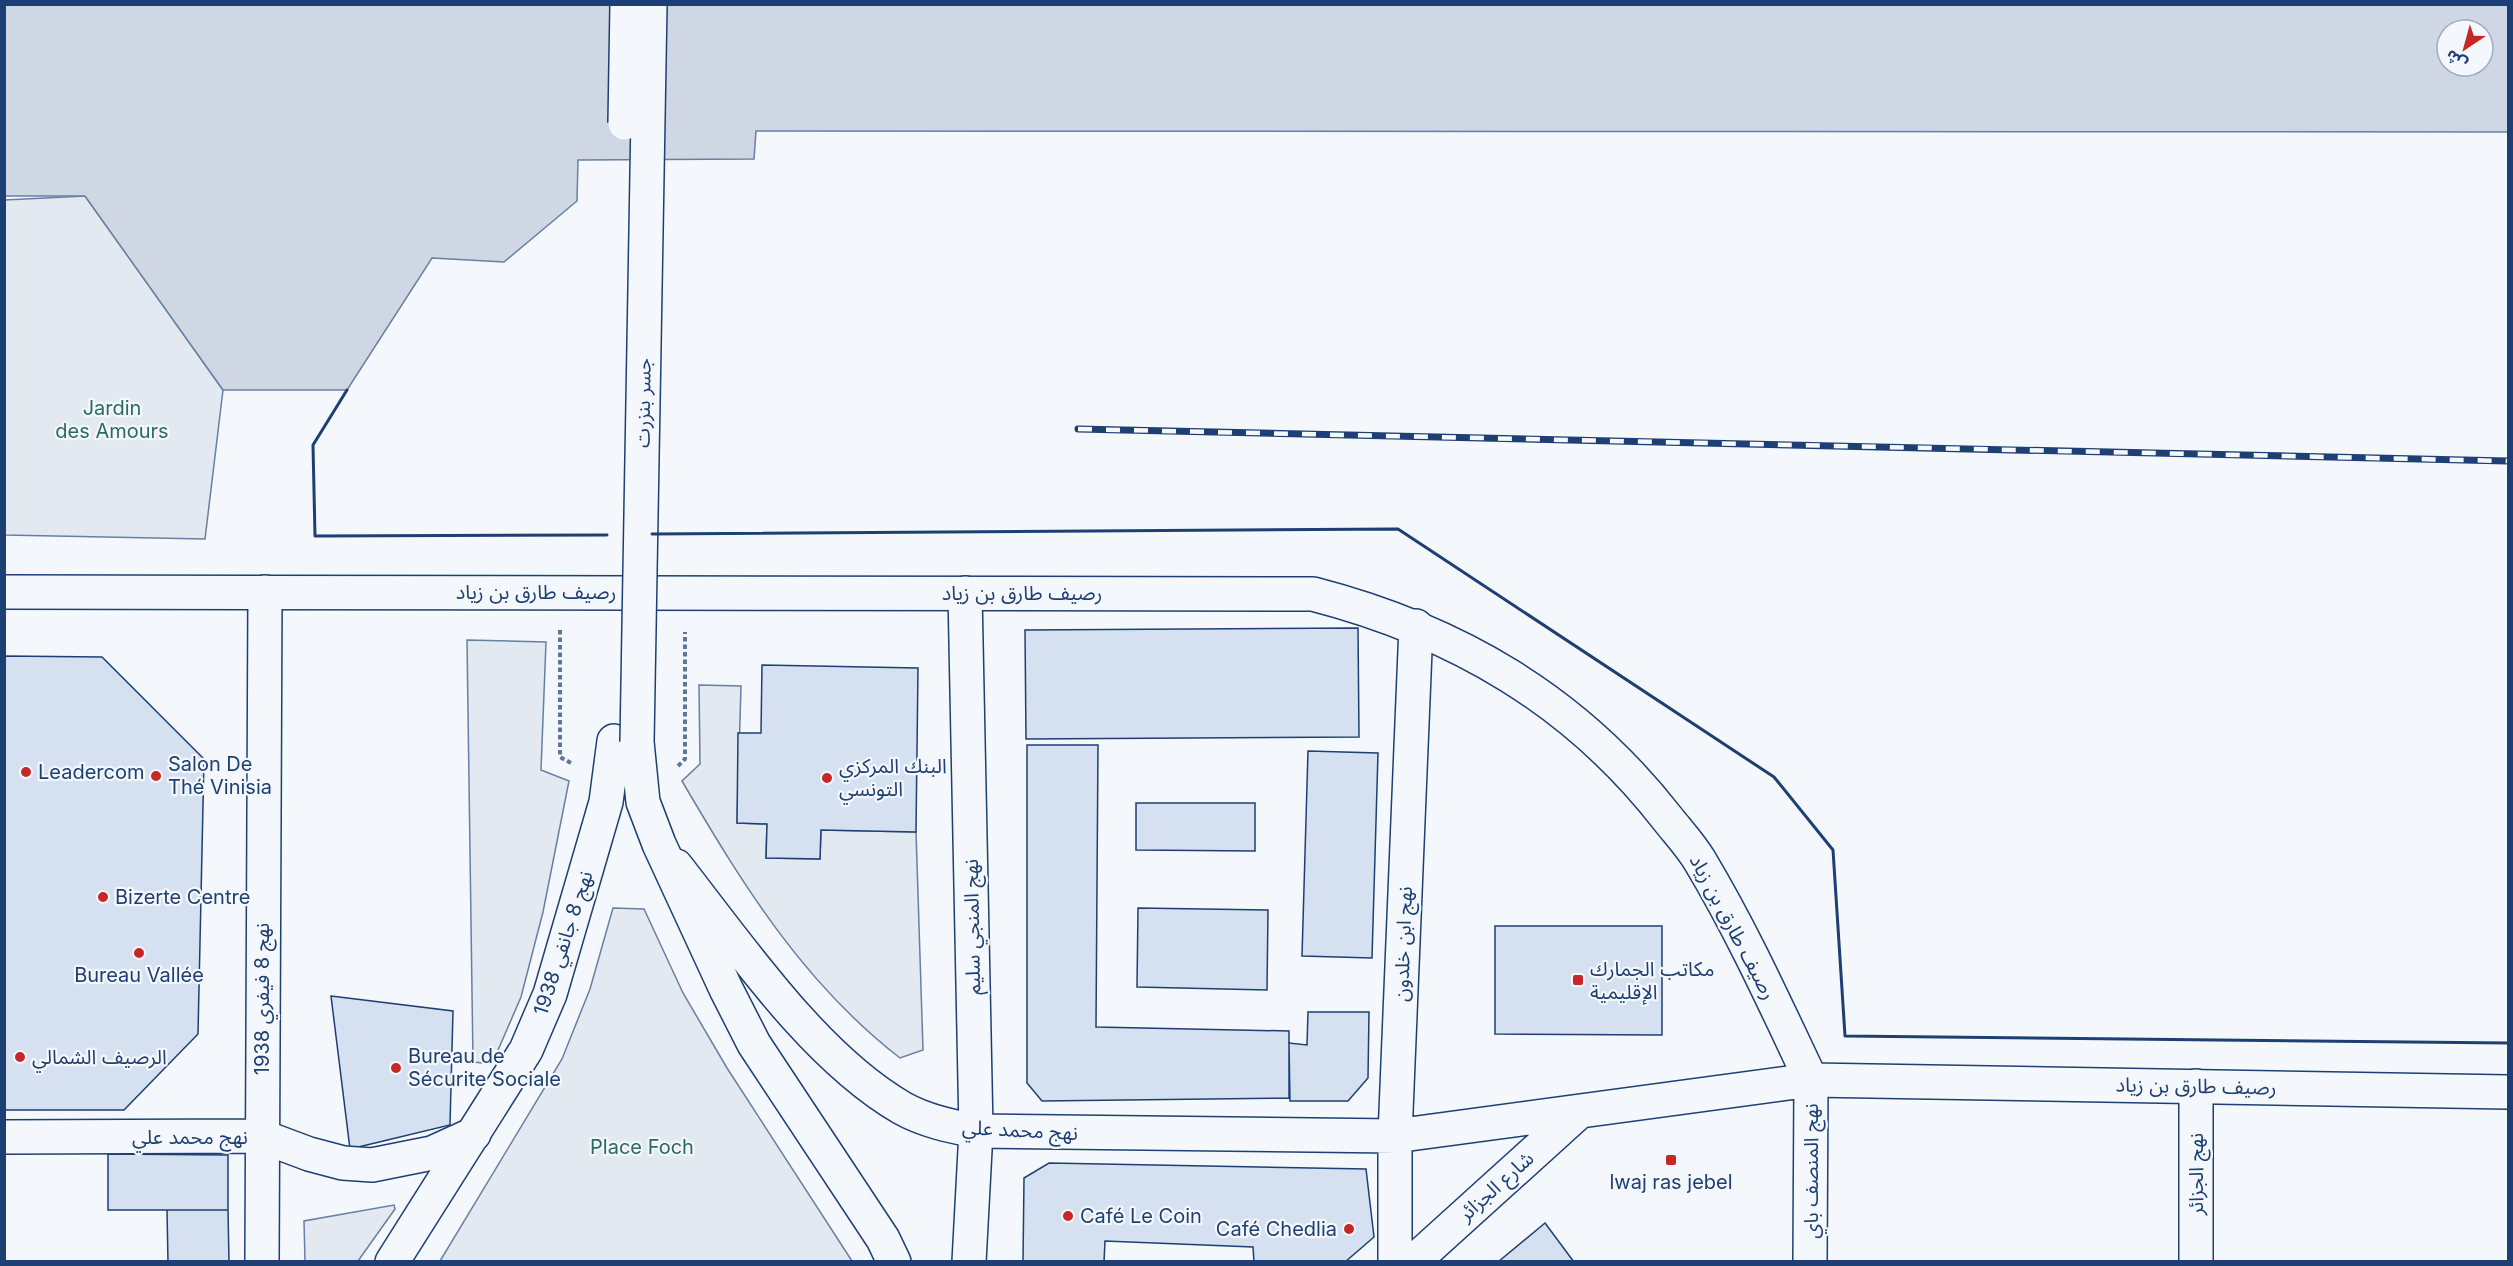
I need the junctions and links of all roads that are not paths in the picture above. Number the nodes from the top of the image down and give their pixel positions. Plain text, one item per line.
1 (627, 4) edge
2 (650, 4) edge
3 (4, 592) edge
4 (265, 592) junction
5 (965, 593) junction
6 (1416, 626) junction
7 (625, 741) junction
8 (606, 802) joint
9 (659, 844) junction
10 (1811, 1080) junction
11 (2196, 1086) junction
12 (2508, 1092) edge
13 (1580, 1111) junction
14 (976, 1131) junction
15 (474, 1134) junction
16 (261, 1136) junction
17 (1395, 1136) junction
18 (4, 1137) edge
19 (262, 1262) edge
20 (392, 1262) edge
21 (894, 1262) edge
22 (969, 1262) edge
23 (1395, 1262) edge
24 (1413, 1262) edge
25 (1810, 1262) edge
26 (2196, 1262) edge

1 - 7 main road, جسر بنزرت, bridge
2 - 7 main road, جسر بنزرت, bridge
3 - 4 main road, رصيف طارق بن زياد
4 - 5 main road, رصيف طارق بن زياد
4 - 16 main road, نهج 8 فيفري 1938
5 - 6 main road, رصيف طارق بن زياد
5 - 14 main road, نهج المنجي سليم
6 - 10 main road, رصيف طارق بن زياد
6 - 17 main road, نهج ابن خلدون
7 - 8 main road, جسر بنزرت
7 - 9 main road, جسر بنزرت
8 - 15 main road, نهج 8 جانفي 1938
9 - 14 main road, نهج محمد علي
9 - 21 main road
10 - 11 main road, رصيف طارق بن زياد
10 - 13 main road, رصيف طارق بن زياد
10 - 25 main road, نهج المنصف باي
11 - 12 main road, رصيف طارق بن زياد
11 - 26 main road, نهج الجزائر
13 - 17 main road, رصيف طارق بن زياد
13 - 24 main road, شارع الجزائر
14 - 17 main road, نهج محمد علي
14 - 22 main road, نهج المنجي سليم
15 - 16 main road, نهج محمد علي
15 - 20 main road, نهج 8 جانفي 1938
16 - 18 main road, نهج محمد علي
16 - 19 main road, نهج 8 فيفري 1938
17 - 23 main road, نهج ابن خلدون

